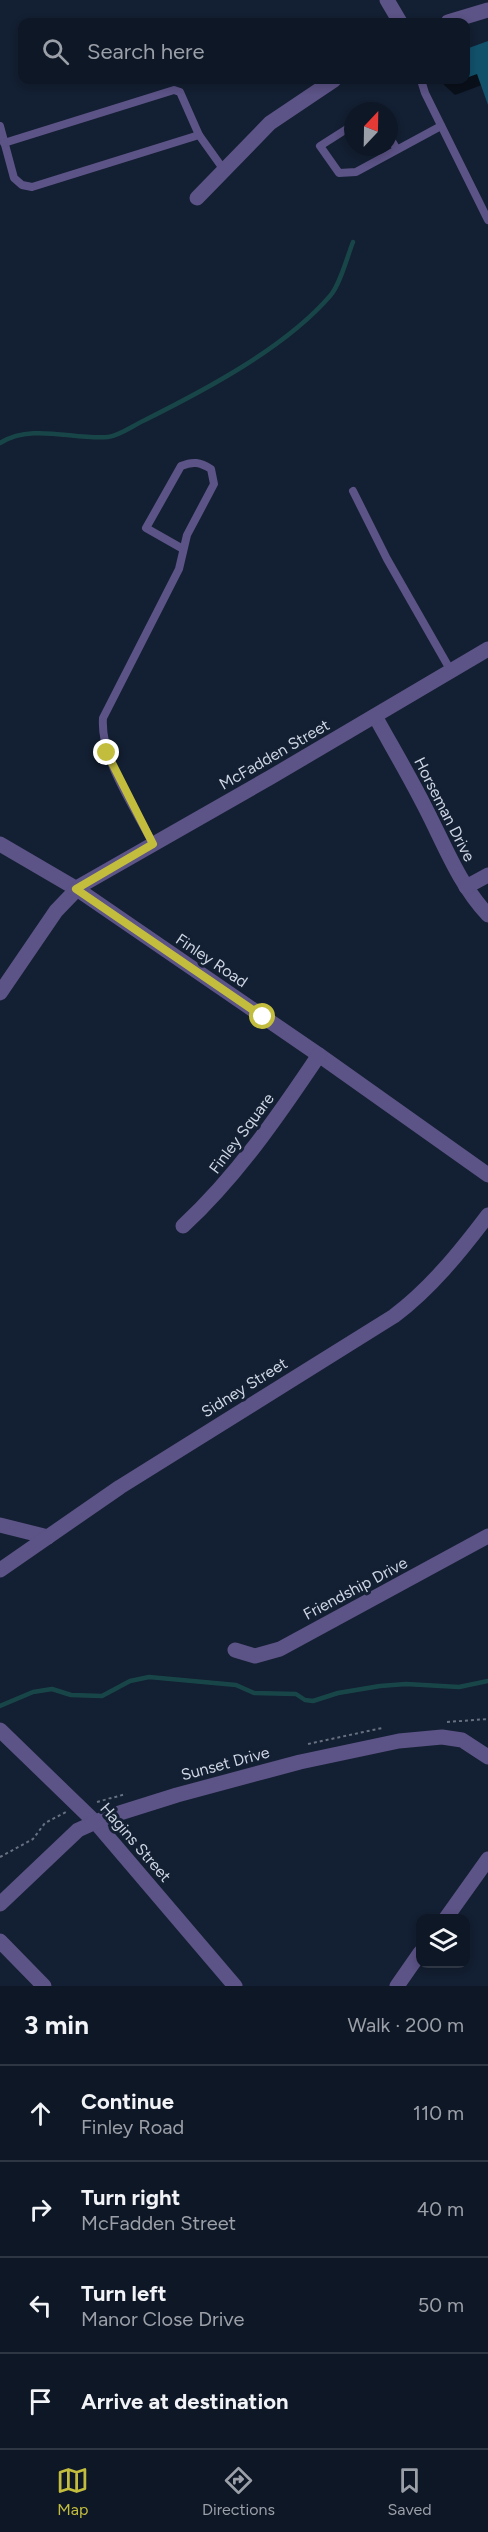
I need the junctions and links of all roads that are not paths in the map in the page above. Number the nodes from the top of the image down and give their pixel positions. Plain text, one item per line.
1 (387, 0) edge
2 (488, 10) edge
3 (398, 18) edge
4 (461, 18) edge
5 (328, 84) edge
6 (423, 84) edge
7 (0, 126) edge
8 (441, 126) junction
9 (344, 131) edge
10 (199, 135) junction
11 (4, 143) junction
12 (398, 147) edge
13 (383, 156) edge
14 (224, 170) junction
15 (197, 198) dead end
16 (488, 220) edge
17 (352, 491) dead end
18 (183, 549) junction
19 (488, 650) edge
20 (451, 671) junction
21 (375, 716) junction
22 (0, 844) edge
23 (153, 844) junction
24 (488, 875) edge
25 (466, 887) junction
26 (76, 889) junction
27 (488, 915) edge
28 (0, 993) edge
29 (319, 1055) junction
30 (488, 1175) edge
31 (488, 1215) edge
32 (183, 1226) dead end
33 (0, 1525) edge
34 (488, 1536) edge
35 (48, 1537) junction
36 (0, 1570) edge
37 (235, 1650) dead end
38 (0, 1730) edge
39 (488, 1757) edge
40 (96, 1823) junction
41 (488, 1859) edge
42 (0, 1904) edge
43 (449, 1914) edge
44 (0, 1941) edge
45 (416, 1959) edge
46 (44, 1986) edge
47 (235, 1986) edge
48 (397, 1986) edge

1 - 3 street
2 - 4 street
5 - 14 street
6 - 8 lane
7 - 11 lane
8 - 12 lane
8 - 16 lane
9 - 13 lane
10 - 11 lane
10 - 11 lane
10 - 14 lane
14 - 15 street
17 - 20 lane
18 - 18 lane
18 - 23 lane
19 - 20 street, McFadden Street
20 - 21 street, McFadden Street
21 - 23 street, McFadden Street
21 - 25 street, Horseman Drive
22 - 26 street, Finley Road
23 - 26 street, McFadden Street
24 - 25 street
25 - 27 street, Horseman Drive
26 - 28 street, McFadden Street
26 - 29 street, Finley Road
29 - 30 street, Finley Road
29 - 32 street, Finley Square
31 - 35 street, Sidney Street
33 - 35 street
34 - 37 street, Friendship Drive
35 - 36 street, Sidney Street
38 - 40 street, Hagins Street
39 - 40 street, Sunset Drive
40 - 42 street, Sunset Drive
40 - 47 street, Hagins Street
41 - 43 street
44 - 46 street
45 - 48 street

